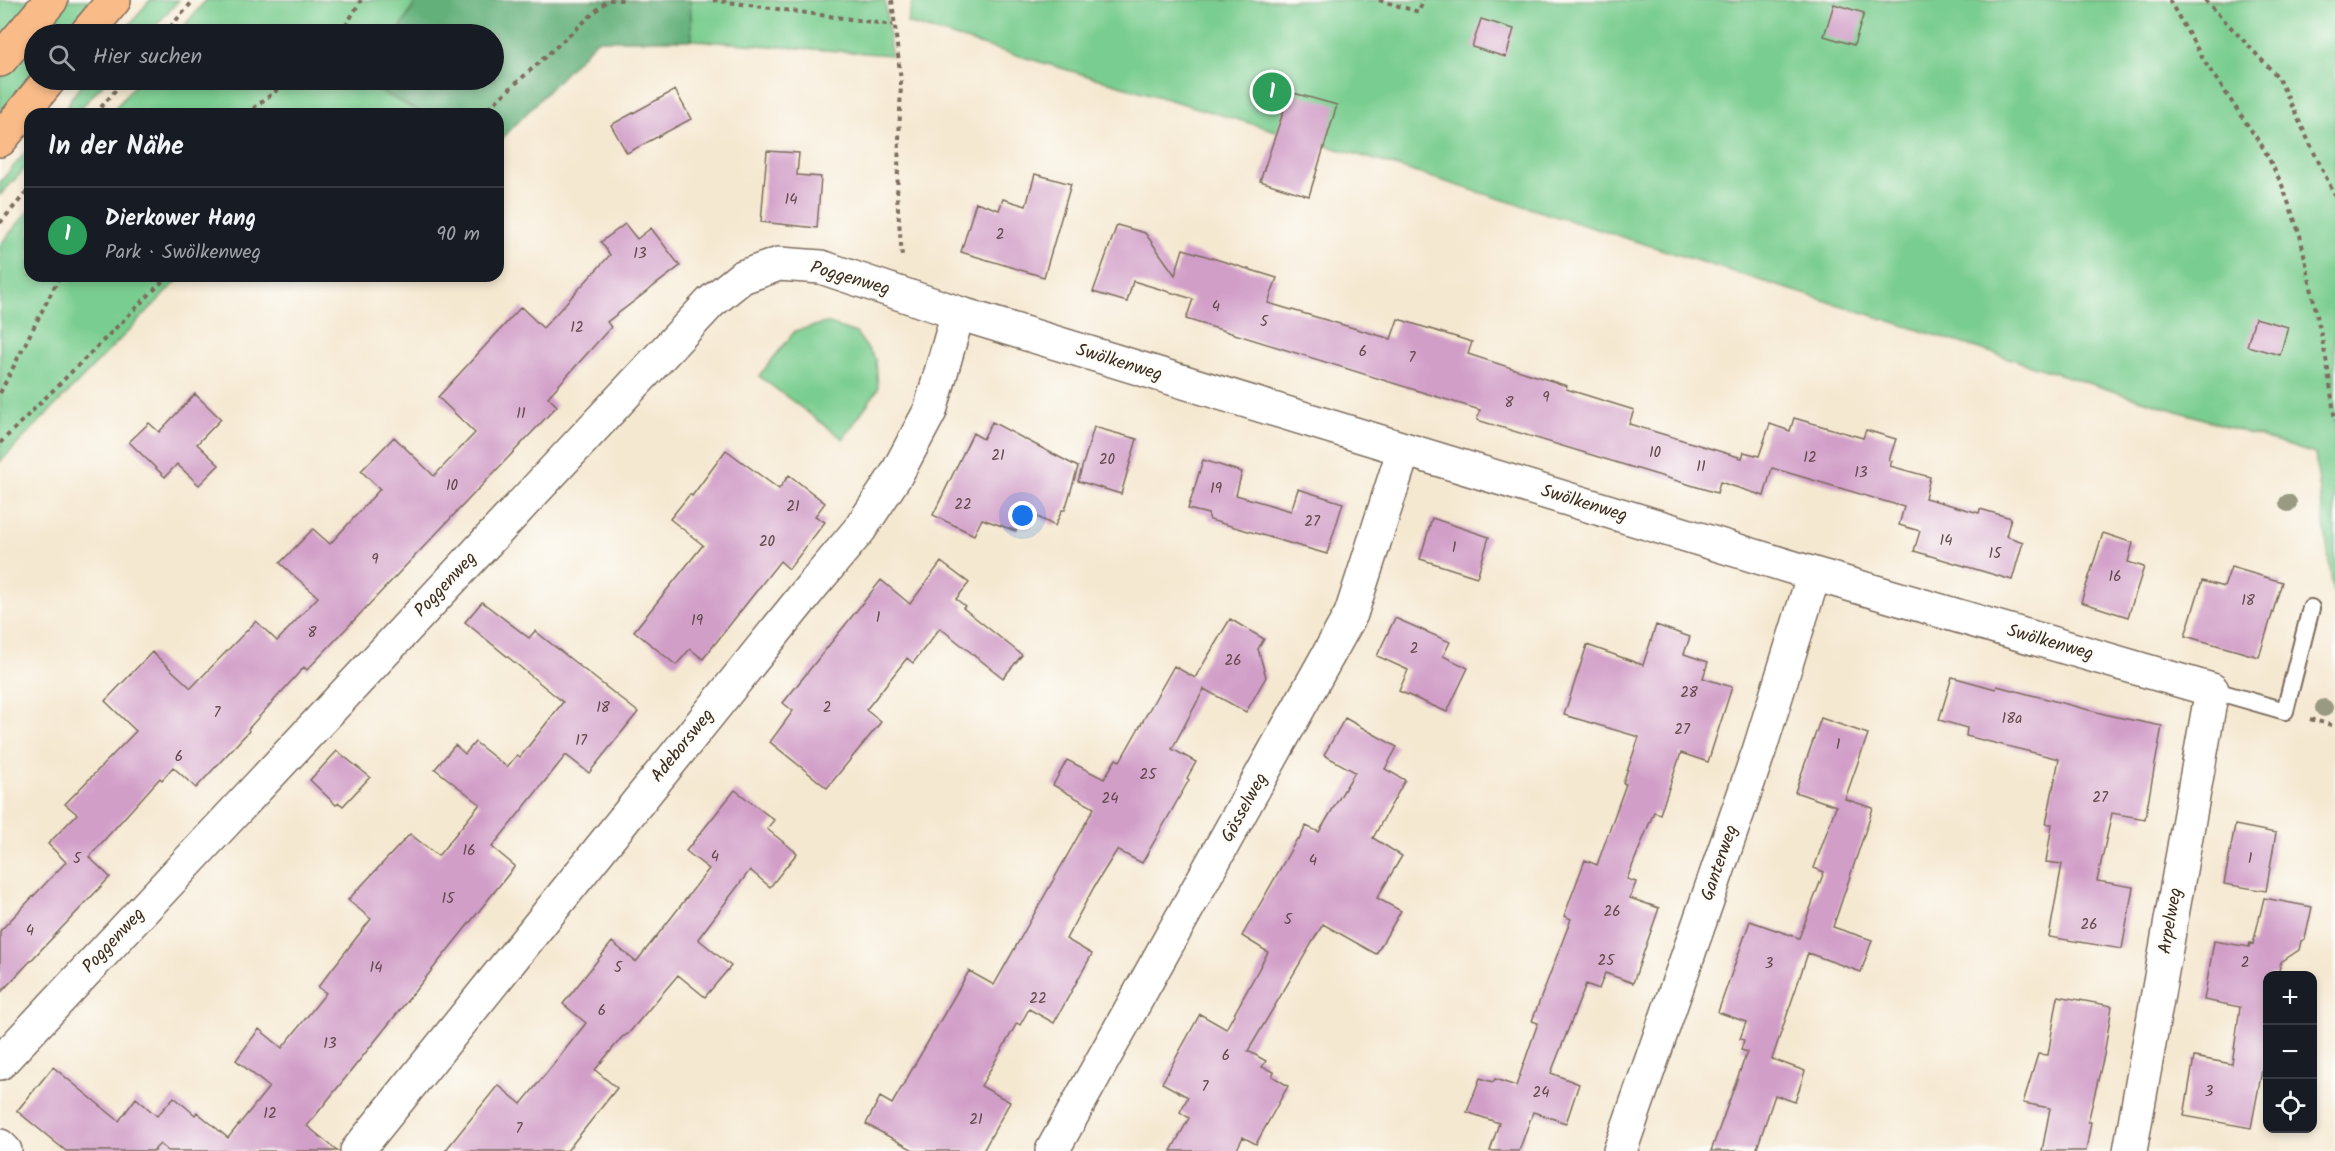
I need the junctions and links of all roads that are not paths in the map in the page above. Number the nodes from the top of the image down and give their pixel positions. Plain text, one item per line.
1 (51, 0) edge
2 (114, 0) edge
3 (31, 24) edge
4 (94, 24) edge
5 (24, 32) edge
6 (0, 60) edge
7 (41, 90) edge
8 (26, 108) edge
9 (24, 111) edge
10 (0, 140) edge
11 (958, 314) junction
12 (1404, 450) junction
13 (1814, 574) junction
14 (2311, 608) dead end
15 (2212, 690) junction
16 (0, 1063) edge
17 (0, 1146) edge
18 (5, 1151) edge
19 (357, 1151) edge
20 (1052, 1151) edge
21 (1620, 1151) edge
22 (2130, 1151) edge

1 - 3 main road
2 - 4 main road
5 - 6 main road
7 - 8 main road
9 - 10 main road
11 - 12 street, Swölkenweg
11 - 16 street, Poggenweg
11 - 19 street, Adeborsweg
12 - 13 street, Swölkenweg
12 - 20 street, Gösselweg
13 - 15 street, Swölkenweg
13 - 21 street, Ganterweg
14 - 15 lane
15 - 22 street, Arpelweg
17 - 18 street

